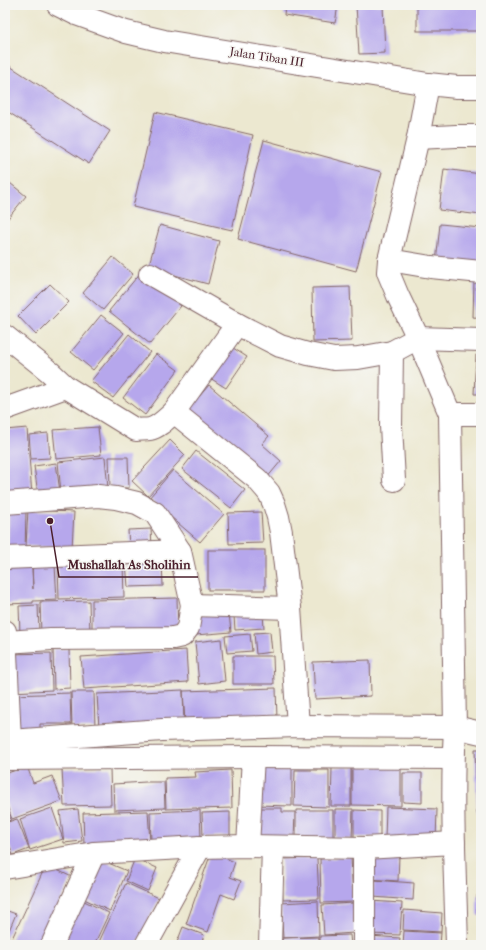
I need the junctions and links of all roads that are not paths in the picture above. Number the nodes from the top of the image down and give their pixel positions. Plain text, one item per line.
1 (58, 5) edge
2 (428, 84) junction
3 (481, 87) edge
4 (481, 136) edge
5 (418, 138) junction
6 (389, 260) junction
7 (481, 272) edge
8 (150, 274) dead end
9 (237, 324) junction
10 (5, 336) edge
11 (418, 338) junction
12 (481, 340) edge
13 (392, 352) junction
14 (66, 387) junction
15 (5, 408) edge
16 (174, 412) junction
17 (450, 414) junction
18 (481, 414) edge
19 (394, 480) dead end
20 (5, 503) edge
21 (180, 551) junction
22 (5, 558) edge
23 (192, 605) junction
24 (290, 608) junction
25 (6, 637) edge
26 (298, 726) junction
27 (455, 728) junction
28 (481, 733) edge
29 (6, 751) edge
30 (252, 757) junction
31 (453, 758) junction
32 (454, 843) junction
33 (248, 846) junction
34 (200, 847) junction
35 (273, 847) junction
36 (364, 848) junction
37 (94, 853) junction
38 (5, 868) edge
39 (52, 945) edge
40 (146, 945) edge
41 (270, 945) edge
42 (364, 945) edge
43 (457, 945) edge

1 - 2 street, Jalan Tiban III
2 - 3 street, Jalan Tiban III
2 - 5 street
4 - 5 street
5 - 6 street
6 - 7 street
6 - 11 street
8 - 9 street
9 - 13 street
9 - 16 street
10 - 14 street
11 - 12 street
11 - 13 street
11 - 17 street
13 - 19 street
14 - 15 street
14 - 16 street
16 - 24 street
17 - 18 street
17 - 27 street
20 - 21 street
21 - 22 street
21 - 23 street
23 - 24 street
23 - 25 street
24 - 26 street
25 - 29 street
26 - 27 street
26 - 29 street
27 - 28 street
27 - 31 street
29 - 30 street
30 - 31 street
30 - 33 street
31 - 32 street
32 - 36 street
32 - 43 street
33 - 34 street
33 - 35 street
34 - 37 street
34 - 40 street
35 - 36 street
35 - 41 street
36 - 42 street
37 - 38 street
37 - 39 street

